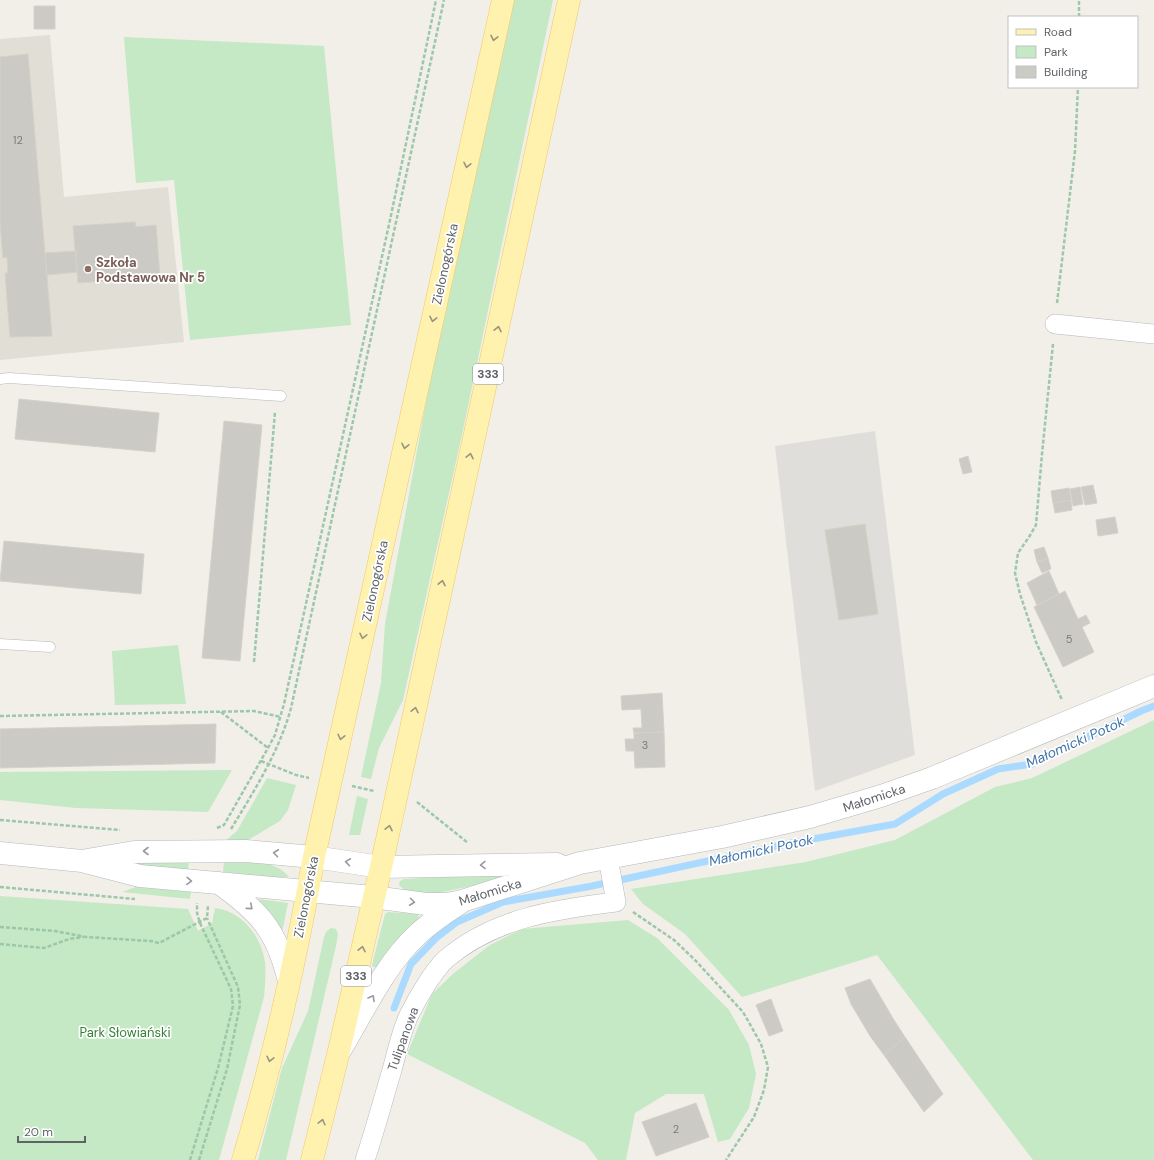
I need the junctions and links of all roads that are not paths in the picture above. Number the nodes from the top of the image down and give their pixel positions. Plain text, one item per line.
1 (503, 0) edge
2 (569, 0) edge
3 (1055, 324) road end
4 (1154, 334) edge
5 (0, 379) edge
6 (279, 395) road end
7 (0, 644) edge
8 (50, 647) dead end
9 (1154, 686) edge
10 (0, 852) edge
11 (314, 857) junction
12 (82, 861) junction
13 (580, 863) junction
14 (381, 867) junction
15 (215, 882) junction
16 (612, 882) junction
17 (308, 891) junction
18 (373, 897) junction
19 (463, 901) junction
20 (289, 981) junction
21 (338, 1055) junction
22 (243, 1160) edge
23 (312, 1160) edge
24 (365, 1160) edge

1 -> 11 main road, Zielonogórska
14 -> 2 main road, 333
3 - 4 street
5 - 6 lane
7 - 8 lane
9 - 16 street, Małomicka
10 - 12 street
11 -> 12 street, Małomicka
14 -> 11 street, Małomicka
11 - 17 main road, Zielonogórska
12 -> 15 street, Małomicka
13 -> 14 street, Małomicka
13 - 16 street, Małomicka
13 - 19 street, Małomicka
14 - 18 main road, 333
15 - 17 street, Małomicka
15 -> 20 street
16 - 24 street, Tulipanowa
17 - 18 street, Małomicka
17 - 20 main road, Zielonogórska
18 -> 19 street, Małomicka
21 -> 18 main road, 333
21 -> 19 street
20 -> 22 main road, Zielonogórska
23 -> 21 main road, 333

